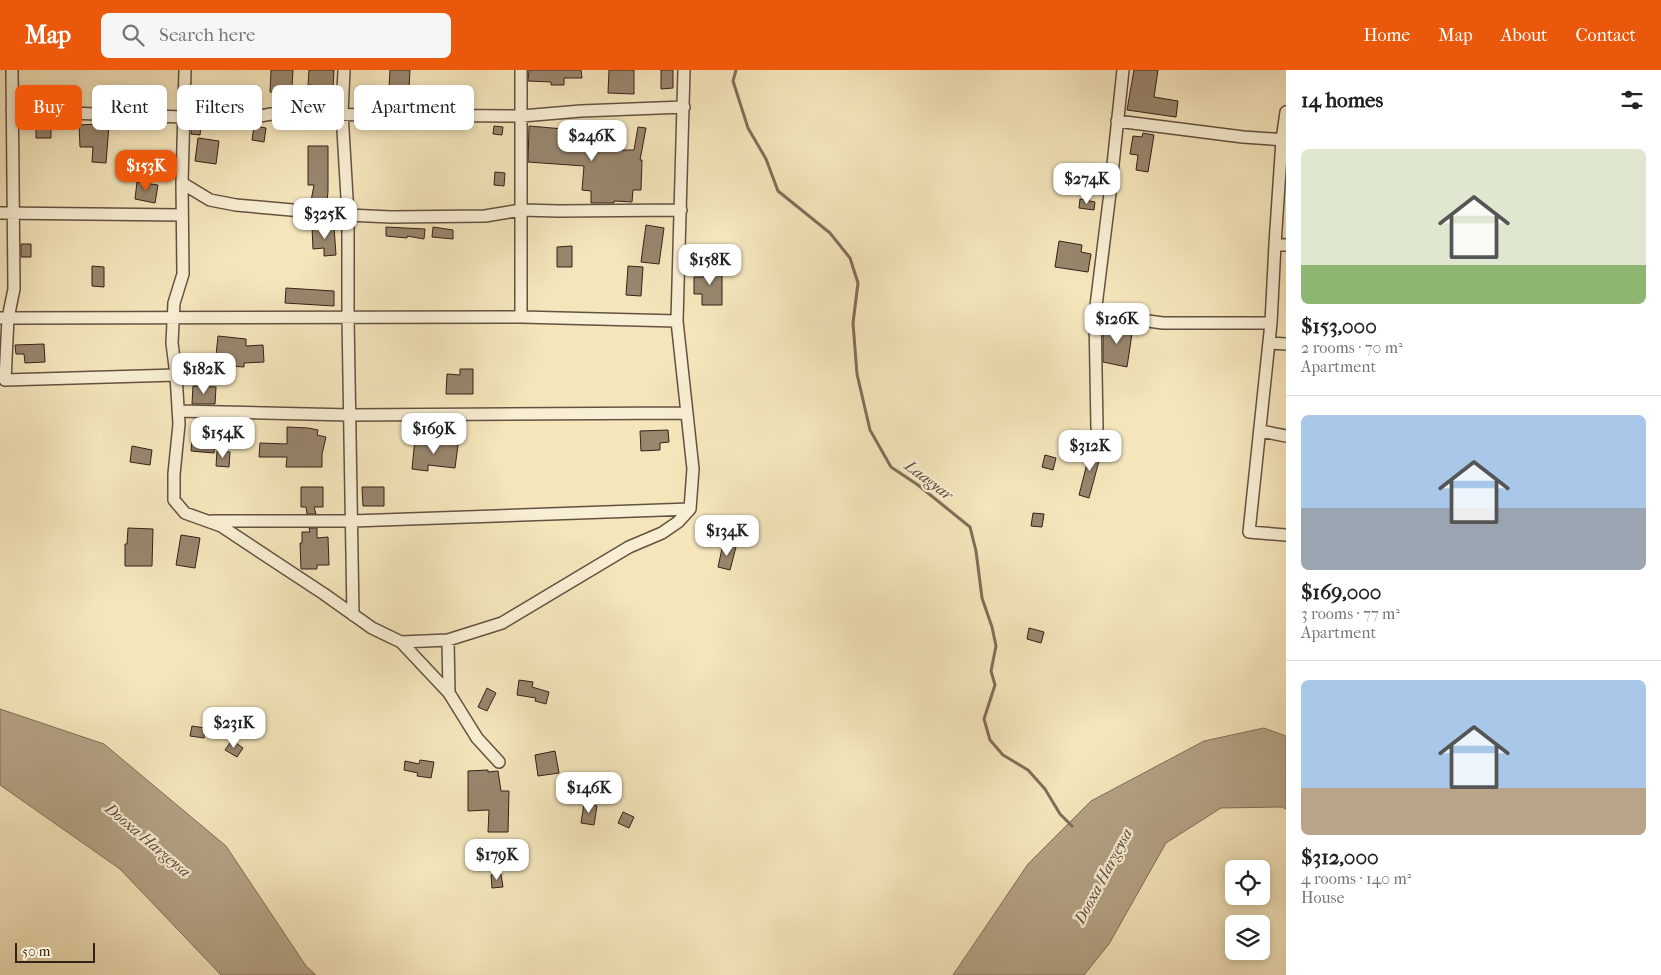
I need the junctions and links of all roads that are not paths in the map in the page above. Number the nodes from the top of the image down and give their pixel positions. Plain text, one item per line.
1 (12, 70) edge
2 (184, 70) edge
3 (344, 70) edge
4 (521, 70) edge
5 (684, 70) edge
6 (1123, 70) edge
7 (184, 85) edge
8 (343, 85) edge
9 (684, 107) junction
10 (12, 111) junction
11 (1286, 112) edge
12 (344, 113) edge
13 (522, 116) junction
14 (177, 118) edge
15 (1117, 121) junction
16 (183, 130) edge
17 (343, 130) edge
18 (1284, 140) edge
19 (182, 183) junction
20 (522, 210) junction
21 (680, 210) junction
22 (0, 213) edge
23 (13, 213) junction
24 (348, 215) junction
25 (182, 216) junction
26 (1281, 244) edge
27 (1095, 314) junction
28 (173, 317) junction
29 (348, 317) junction
30 (521, 317) junction
31 (4, 318) edge
32 (677, 321) junction
33 (1271, 323) junction
34 (1269, 343) junction
35 (1286, 344) edge
36 (176, 375) junction
37 (178, 411) junction
38 (687, 413) junction
39 (350, 415) junction
40 (1097, 428) dead end
41 (1261, 432) junction
42 (1286, 436) edge
43 (690, 509) junction
44 (205, 520) junction
45 (352, 521) junction
46 (1286, 535) edge
47 (353, 615) junction
48 (448, 640) junction
49 (401, 642) junction
50 (449, 693) junction
51 (499, 762) dead end

1 - 10 street
2 - 7 street
3 - 8 street
4 - 13 street
5 - 9 street
6 - 15 street
9 - 13 street
9 - 21 street
10 - 14 street
10 - 23 street
11 - 18 street
12 - 13 street
13 - 20 street
15 - 18 street
15 - 27 street
16 - 19 street
17 - 24 street
18 - 26 street
19 - 24 street
19 - 25 street
20 - 21 street
20 - 24 street
20 - 30 street
21 - 32 street
22 - 23 street
23 - 25 street
23 - 31 street
24 - 29 street
25 - 28 street
26 - 33 street
27 - 33 street
27 - 40 street
28 - 29 street
28 - 31 street
28 - 36 street
29 - 30 street
29 - 39 street
30 - 32 street
31 - 36 street
32 - 38 street
33 - 34 street
34 - 35 street
34 - 41 street
36 - 37 street
37 - 39 street
37 - 44 street
38 - 39 street
38 - 43 street
39 - 45 street
41 - 42 street
41 - 46 street
43 - 45 street
43 - 48 street
44 - 45 street
44 - 47 street
45 - 47 street
47 - 49 street
48 - 49 street
48 - 50 street
49 - 50 street
50 - 51 street

